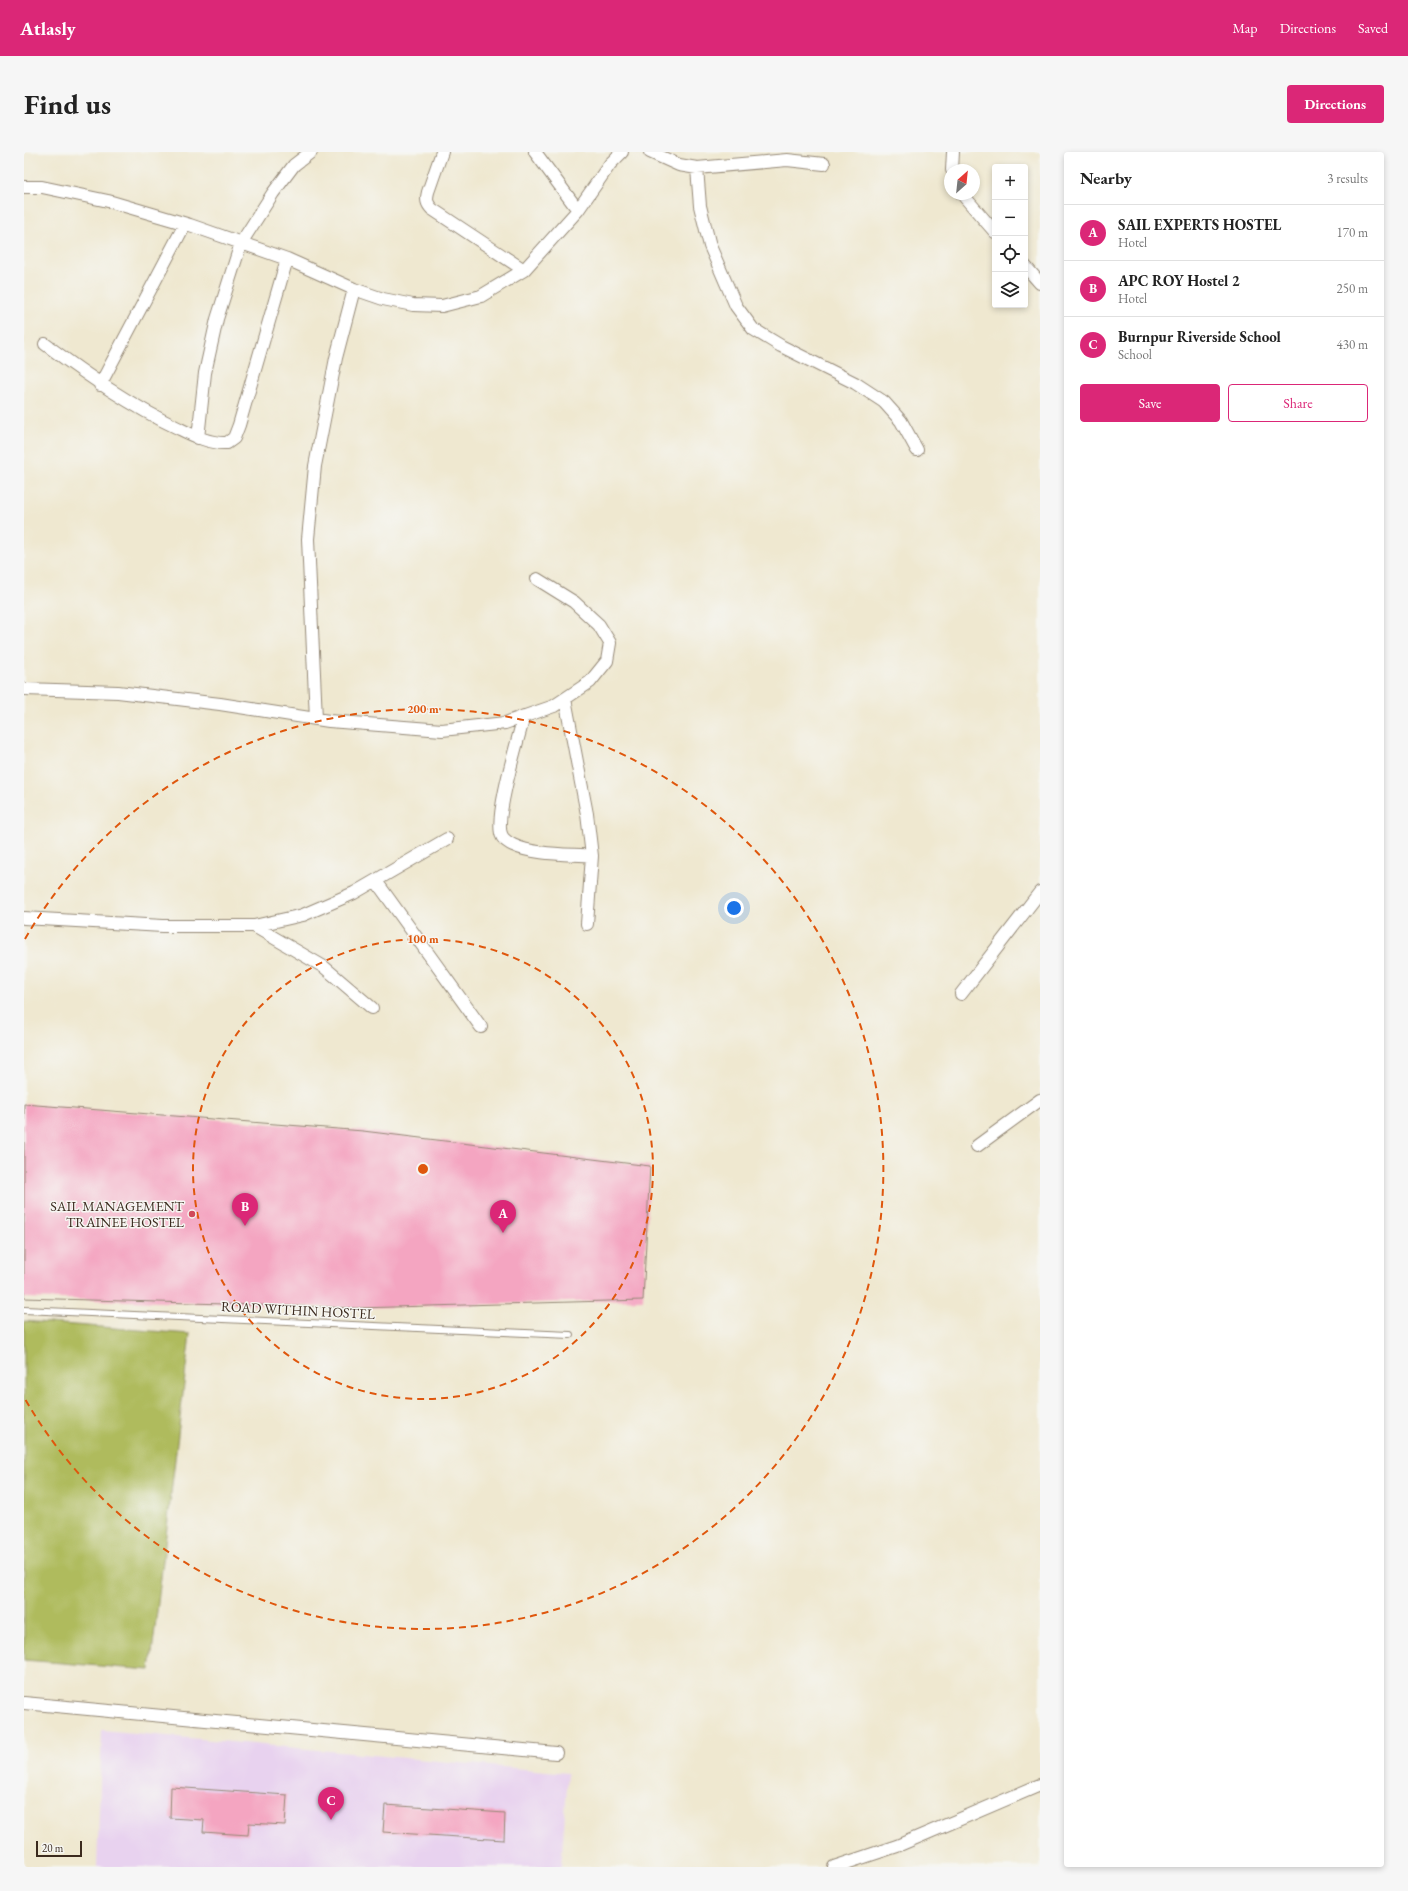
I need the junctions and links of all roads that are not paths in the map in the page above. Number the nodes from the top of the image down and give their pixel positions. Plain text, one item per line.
1 (311, 152) edge
2 (442, 152) edge
3 (535, 152) edge
4 (622, 152) edge
5 (953, 152) edge
6 (653, 154) edge
7 (787, 156) edge
8 (824, 164) dead end
9 (952, 164) edge
10 (697, 168) junction
11 (24, 187) edge
12 (967, 200) edge
13 (578, 210) junction
14 (185, 224) junction
15 (992, 229) edge
16 (241, 243) junction
17 (287, 259) junction
18 (1028, 269) edge
19 (524, 270) junction
20 (1040, 283) edge
21 (354, 289) junction
22 (45, 344) dead end
23 (100, 385) junction
24 (198, 438) junction
25 (917, 450) dead end
26 (537, 579) dead end
27 (24, 689) edge
28 (565, 699) junction
29 (524, 716) junction
30 (316, 719) junction
31 (447, 840) dead end
32 (592, 856) junction
33 (376, 880) junction
34 (1040, 892) edge
35 (24, 918) edge
36 (587, 924) dead end
37 (254, 926) junction
38 (961, 994) dead end
39 (372, 1008) dead end
40 (481, 1027) dead end
41 (1040, 1100) edge
42 (977, 1146) dead end
43 (24, 1310) edge
44 (570, 1335) dead end
45 (24, 1703) edge
46 (556, 1753) dead end
47 (1040, 1785) edge
48 (834, 1867) edge

1 - 16 street
2 - 19 street
3 - 13 street
4 - 13 street
5 - 9 street
6 - 10 street
7 - 8 street
7 - 10 street
10 - 25 street
11 - 14 street
12 - 15 street
13 - 19 street
14 - 16 street
14 - 23 street
16 - 17 street
16 - 24 street
17 - 21 street
17 - 24 street
18 - 20 street
19 - 21 street
21 - 30 street
22 - 23 street
23 - 24 street
26 - 28 street
27 - 30 street
28 - 29 street
28 - 32 street
29 - 30 street
29 - 32 street
31 - 33 street
32 - 36 street
33 - 37 street
33 - 40 street
34 - 38 street
35 - 37 street
37 - 39 street
41 - 42 street
43 - 44 lane, ROAD WITHIN HOSTEL
45 - 46 street
47 - 48 street

